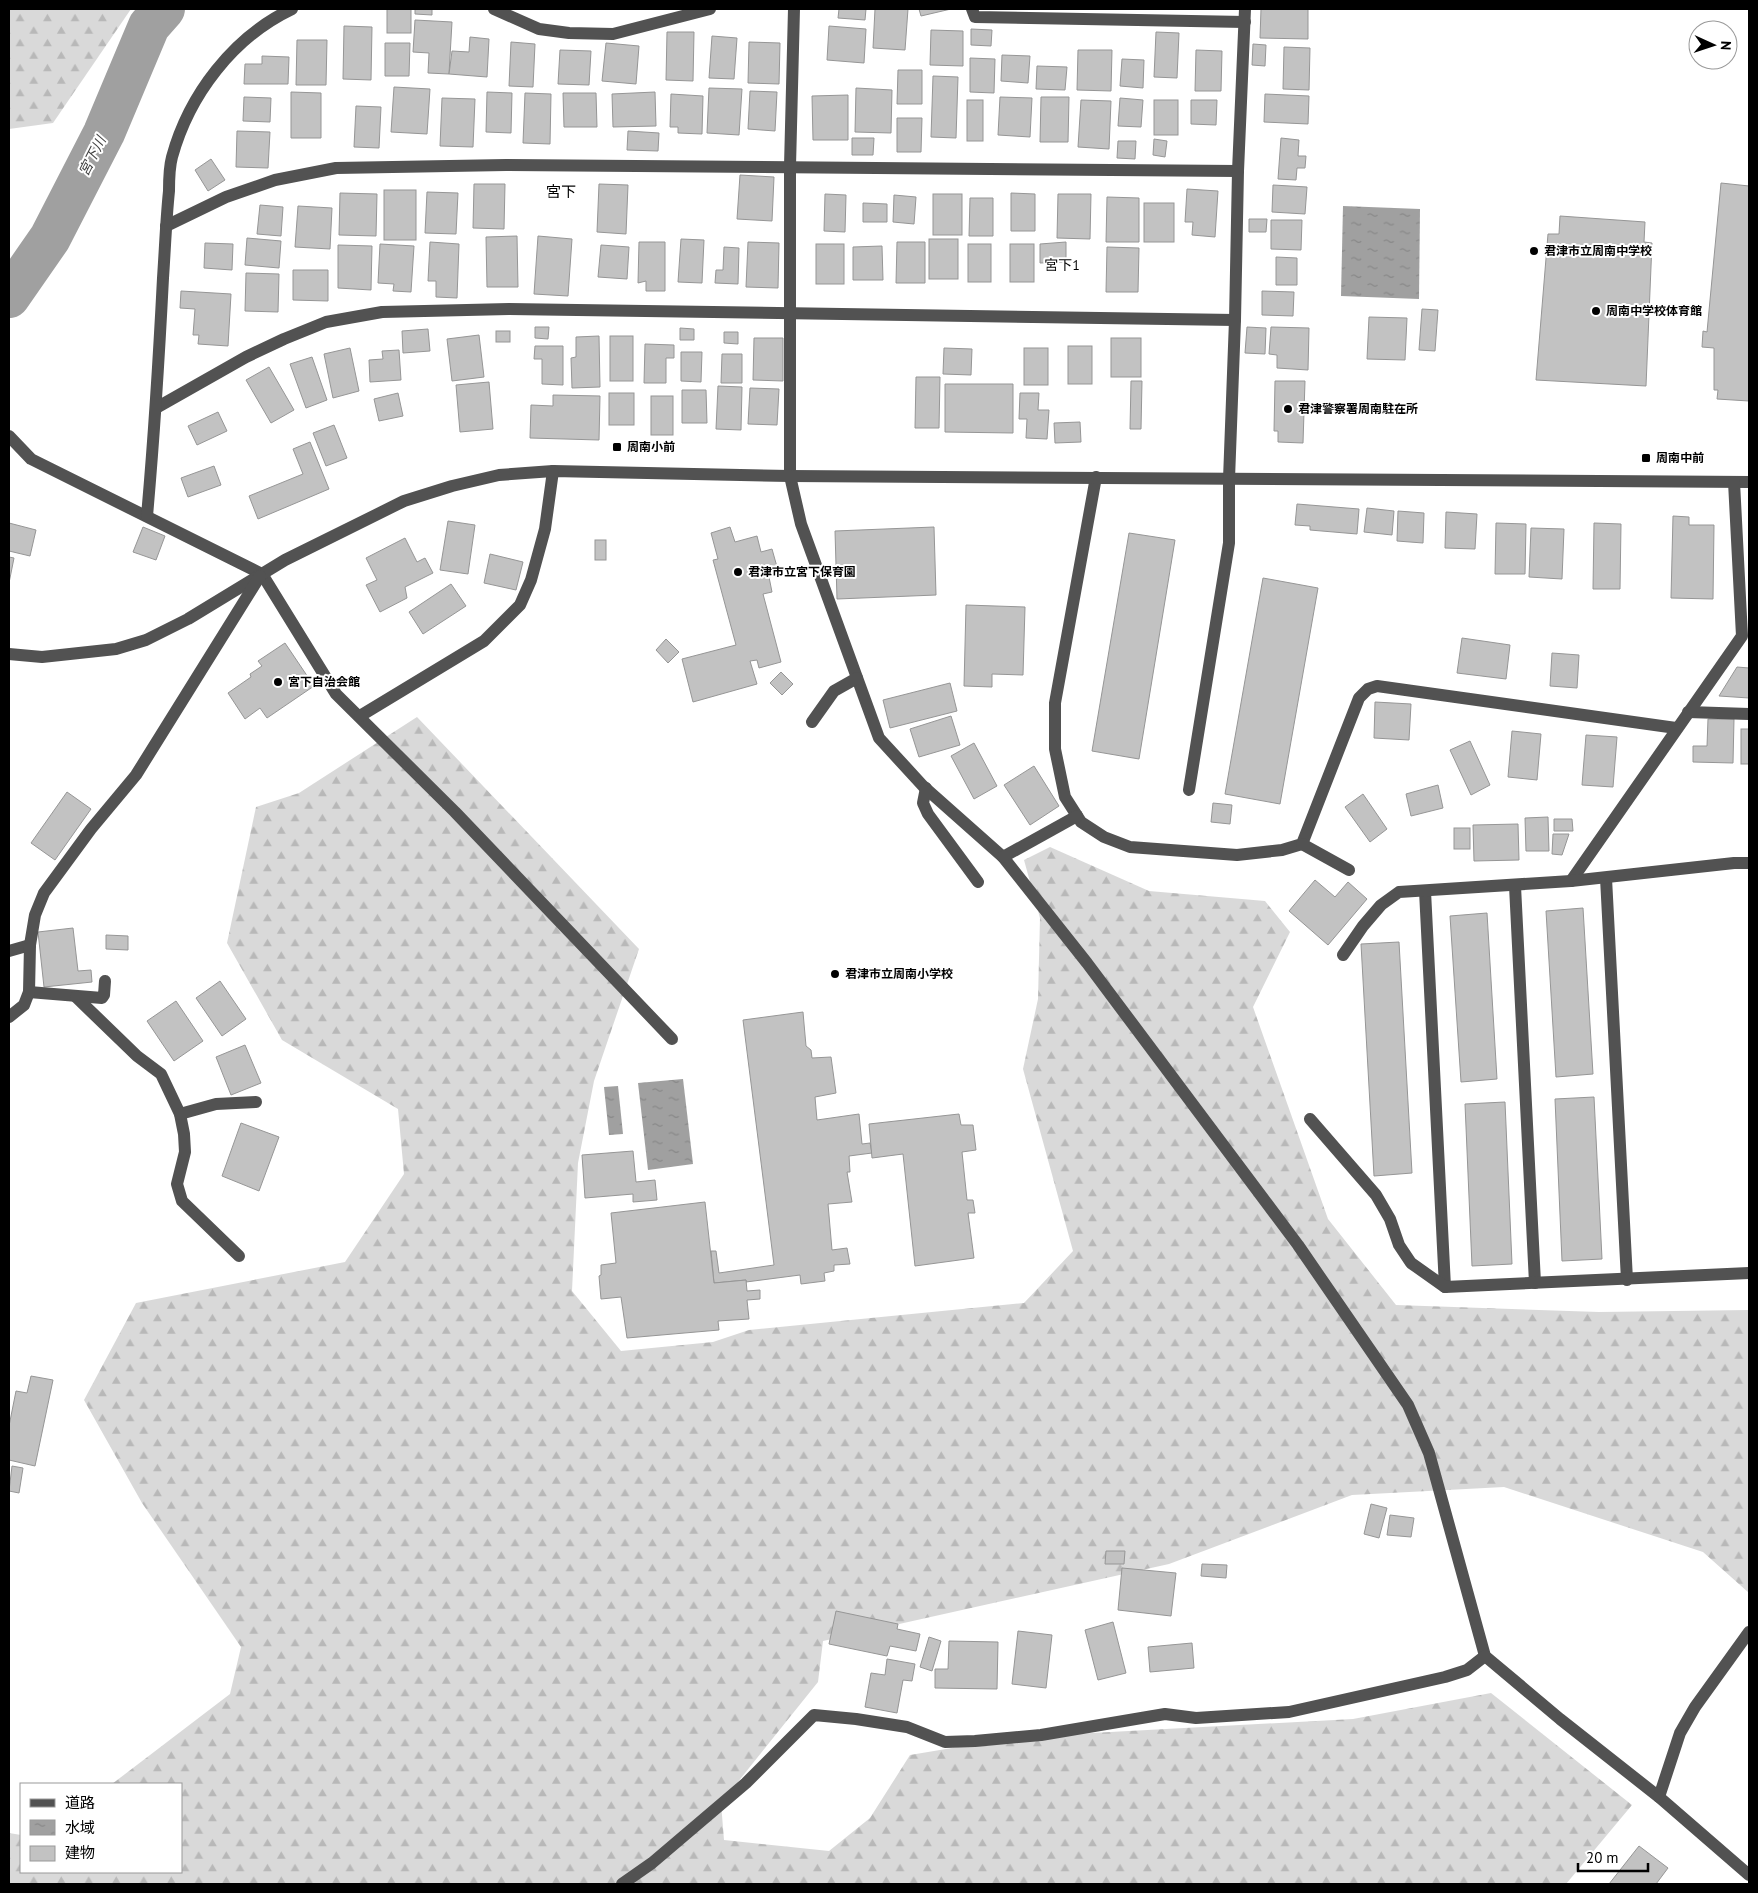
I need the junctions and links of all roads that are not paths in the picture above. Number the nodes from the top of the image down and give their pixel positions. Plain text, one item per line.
1 (292, 9) edge
2 (494, 9) edge
3 (710, 9) edge
4 (794, 9) edge
5 (972, 9) edge
6 (1246, 9) edge
7 (1245, 22) junction
8 (790, 166) junction
9 (1238, 171) junction
10 (166, 226) junction
11 (790, 314) junction
12 (1236, 320) junction
13 (156, 408) junction
14 (9, 436) edge
15 (553, 471) junction
16 (790, 476) junction
17 (1096, 477) junction
18 (1229, 479) junction
19 (1734, 482) junction
20 (1749, 482) edge
21 (147, 516) junction
22 (262, 574) junction
23 (1745, 608) edge
24 (9, 654) edge
25 (857, 678) junction
26 (1688, 712) junction
27 (1749, 714) edge
28 (360, 716) junction
29 (812, 722) dead end
30 (1676, 728) junction
31 (926, 788) junction
32 (1189, 790) dead end
33 (1078, 816) junction
34 (1302, 844) junction
35 (1003, 858) junction
36 (1749, 863) edge
37 (1349, 870) dead end
38 (1606, 878) junction
39 (1571, 881) junction
40 (978, 882) dead end
41 (1515, 886) junction
42 (1425, 891) junction
43 (30, 945) junction
44 (9, 951) edge
45 (1344, 955) dead end
46 (105, 981) dead end
47 (29, 992) junction
48 (76, 996) junction
49 (9, 1017) edge
50 (672, 1039) dead end
51 (256, 1102) dead end
52 (180, 1114) junction
53 (1310, 1119) dead end
54 (239, 1256) dead end
55 (1749, 1273) edge
56 (1627, 1280) junction
57 (1535, 1283) junction
58 (1445, 1287) junction
59 (1749, 1632) edge
60 (1485, 1656) junction
61 (1659, 1797) junction
62 (1749, 1875) edge
63 (622, 1884) edge

1 - 10 street
2 - 3 street
4 - 8 street
5 - 7 street
6 - 7 street
7 - 9 street
8 - 9 street
8 - 10 street
8 - 11 street
9 - 12 street
10 - 13 street
11 - 12 street
11 - 13 street
11 - 16 street
12 - 18 street
13 - 21 street
14 - 21 street
15 - 16 street
15 - 22 street
15 - 28 street
16 - 17 street
16 - 25 street
17 - 18 street
17 - 33 street
18 - 19 street
18 - 32 street
19 - 20 street
19 - 23 street
21 - 22 street
22 - 24 street
22 - 28 street
22 - 43 street
23 - 26 street
25 - 29 street
25 - 31 street
26 - 27 street
26 - 30 street
28 - 50 street
30 - 34 street
30 - 39 street
31 - 35 street
31 - 40 street
33 - 34 street
33 - 35 street
34 - 37 street
35 - 60 street
36 - 38 street
38 - 39 street
38 - 56 street
39 - 41 street
41 - 42 street
41 - 57 street
42 - 45 street
42 - 58 street
43 - 44 street
43 - 47 street
46 - 48 street
47 - 48 street
47 - 49 street
48 - 52 street
51 - 52 street
52 - 54 street
53 - 58 street
55 - 56 street
56 - 57 street
57 - 58 street
59 - 61 street
60 - 61 street
60 - 63 street
61 - 62 street

